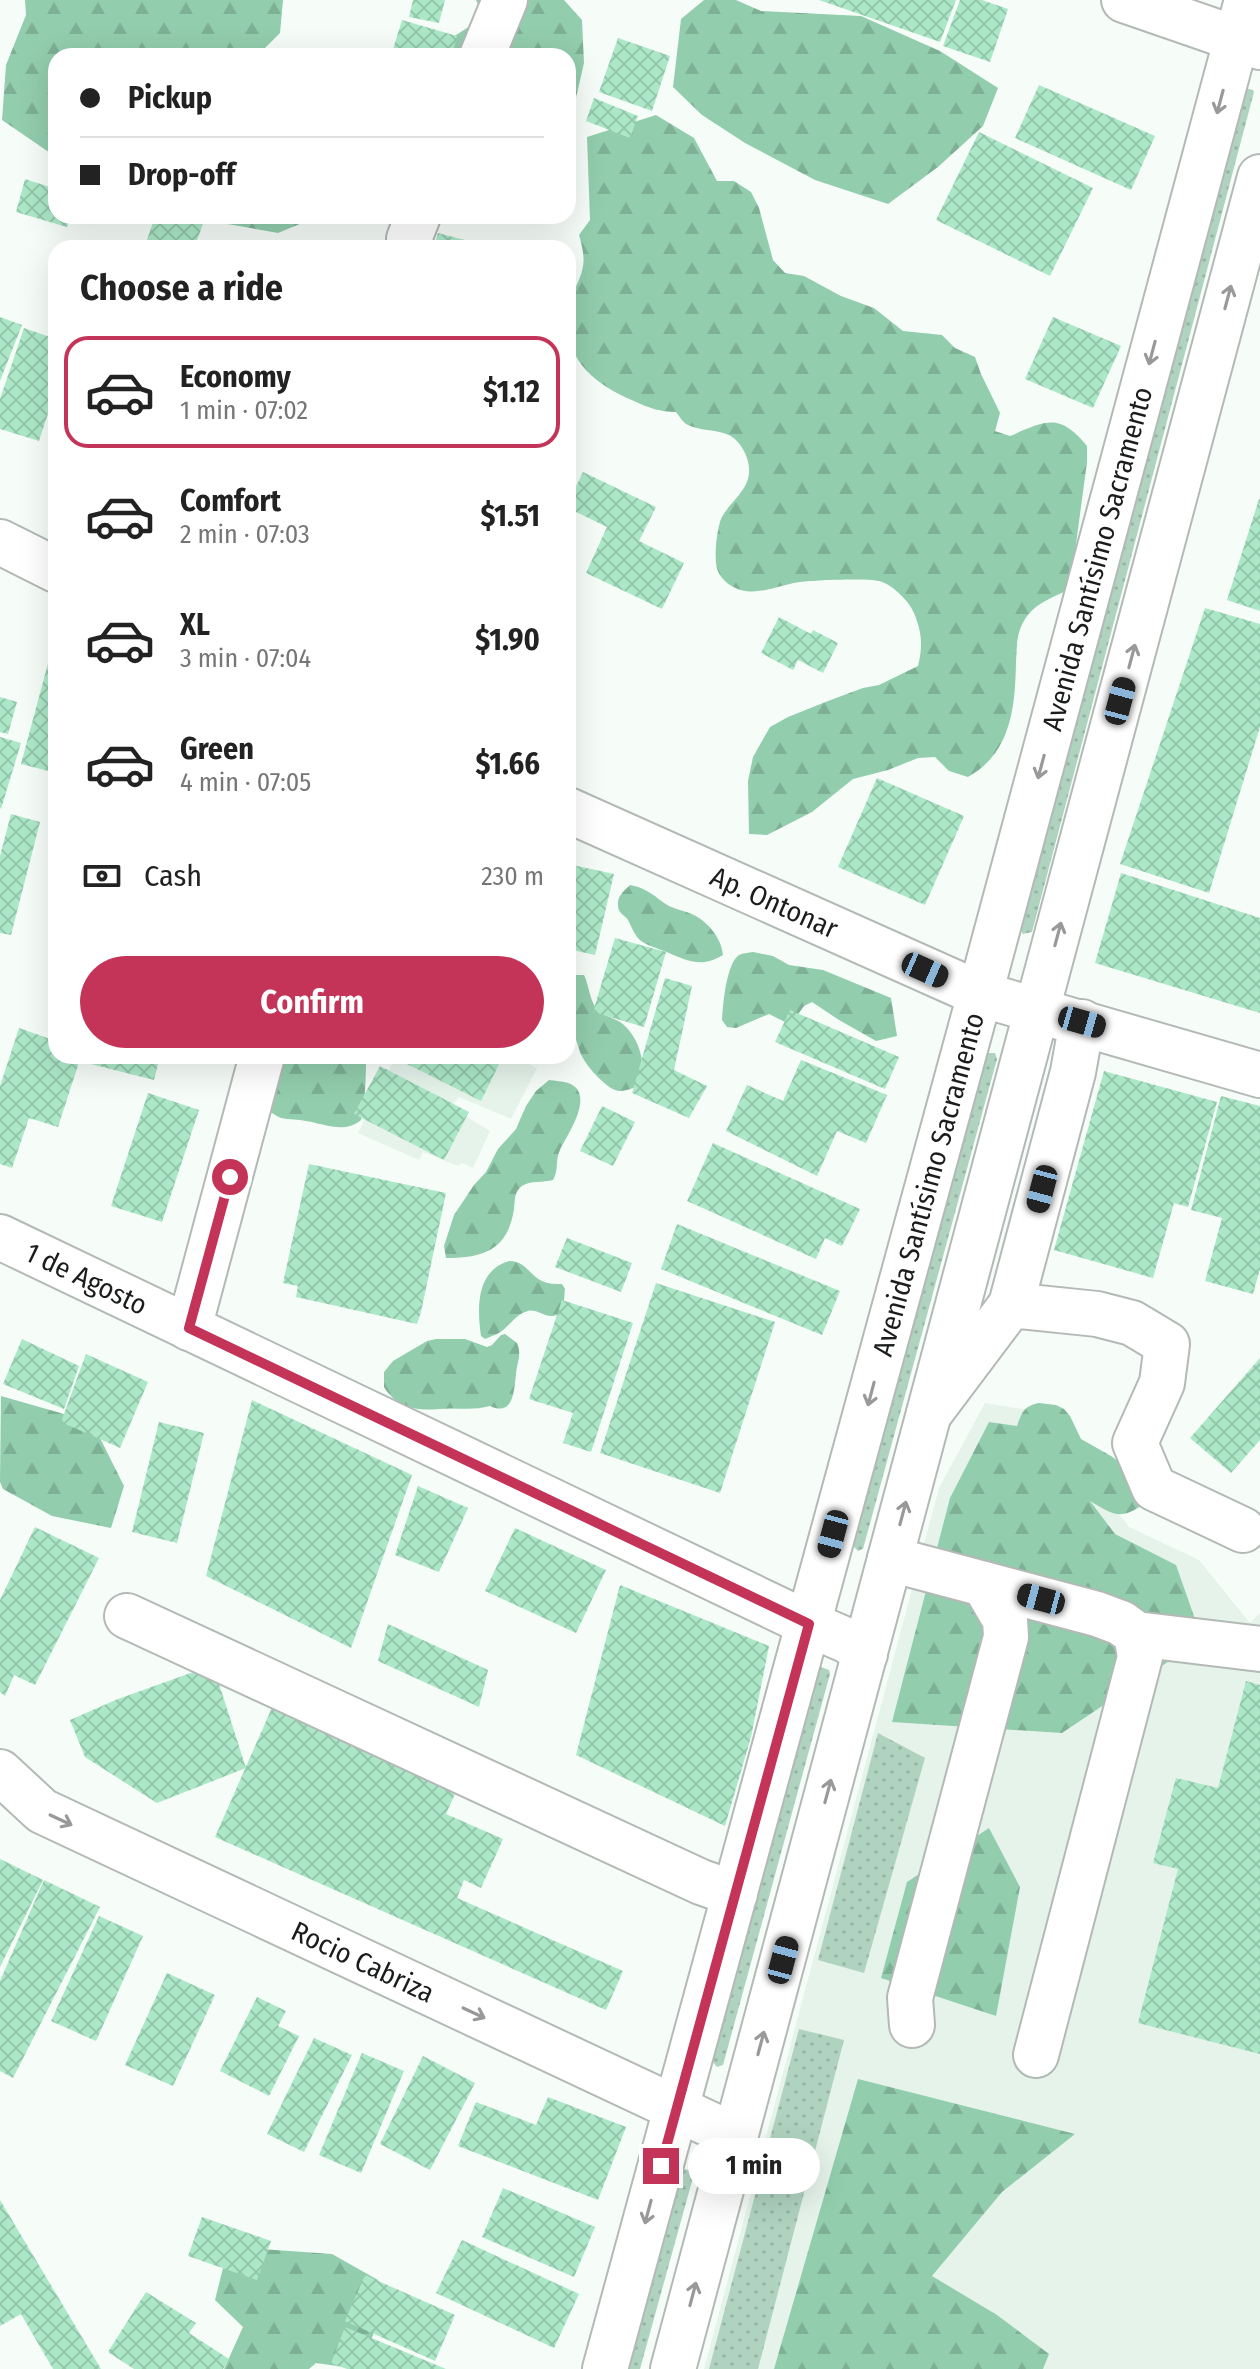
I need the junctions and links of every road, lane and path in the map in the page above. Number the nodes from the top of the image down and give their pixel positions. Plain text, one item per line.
1 (505, 0) edge
2 (1124, 0) edge
3 (1248, 29) edge
4 (485, 48) edge
5 (1260, 177) edge
6 (0, 542) edge
7 (48, 566) edge
8 (576, 814) edge
9 (980, 994) junction
10 (1038, 1010) junction
11 (1082, 1022) junction
12 (260, 1064) edge
13 (1260, 1075) edge
14 (0, 1237) edge
15 (1011, 1305) junction
16 (189, 1328) junction
17 (929, 1414) junction
18 (1243, 1530) dead end
19 (890, 1559) junction
20 (984, 1584) junction
21 (127, 1616) dead end
22 (809, 1624) junction
23 (1136, 1634) junction
24 (1260, 1649) edge
25 (865, 1654) junction
26 (0, 1772) edge
27 (735, 1894) junction
28 (912, 2025) dead end
29 (1036, 2055) dead end
30 (677, 2109) junction
31 (735, 2136) junction
32 (605, 2369) edge
33 (673, 2369) edge

1 - 4 main road
2 - 3 main road
3 -> 9 main road, Avenida Santísimo Sacramento
10 -> 5 main road
6 - 7 main road
8 - 9 main road, Ap. Ontonar
9 - 10 main road, Ap. Ontonar
9 -> 22 main road, Avenida Santísimo Sacramento
10 - 11 main road, Ap. Ontonar
10 - 17 main road
11 - 13 main road, Ap. Ontonar
11 - 15 main road
12 - 16 main road
14 - 16 main road, 1 de Agosto
15 - 17 main road
15 - 18 main road
16 - 22 main road, 1 de Agosto
19 -> 17 main road
19 - 20 main road
19 - 25 main road
20 - 23 main road
20 - 28 main road
21 - 27 main road
22 - 25 main road, 1 de Agosto
22 - 27 main road, Avenida Santísimo Sacramento
23 - 24 main road
23 - 29 main road
31 -> 25 main road
26 -> 30 main road, Rocio Cabriza
27 - 30 main road, Avenida Santísimo Sacramento
30 - 31 main road, Rocio Cabriza
30 -> 32 main road, Avenida Santísimo Sacramento
33 -> 31 main road

